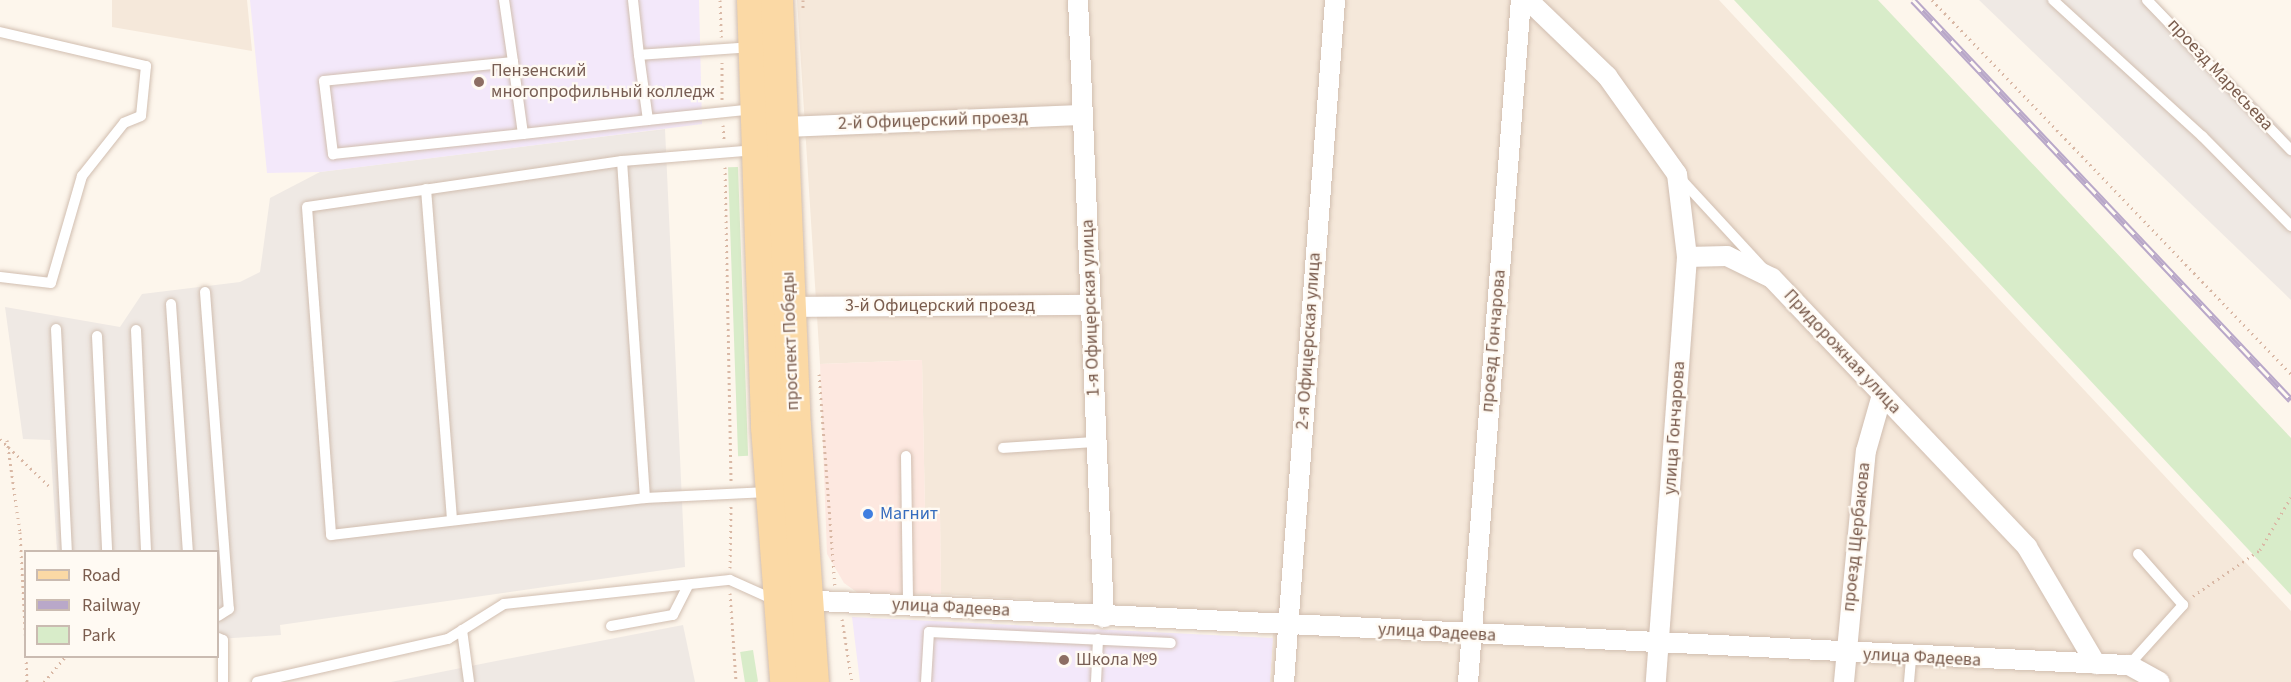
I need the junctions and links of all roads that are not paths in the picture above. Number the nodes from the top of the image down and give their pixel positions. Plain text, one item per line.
1 (504, 0) edge
2 (633, 0) edge
3 (753, 0) edge
4 (1078, 0) edge
5 (1335, 0) edge
6 (1521, 0) edge
7 (1528, 0) edge
8 (2053, 0) edge
9 (2147, 0) edge
10 (790, 6) edge
11 (0, 32) edge
12 (755, 46) junction
13 (639, 55) junction
14 (513, 62) junction
15 (757, 108) junction
16 (1083, 115) junction
17 (648, 120) junction
18 (523, 134) junction
19 (775, 142) junction
20 (2291, 150) edge
21 (622, 161) junction
22 (1677, 174) junction
23 (426, 189) junction
24 (2291, 226) edge
25 (1687, 257) junction
26 (0, 277) edge
27 (1772, 278) junction
28 (205, 292) dead end
29 (171, 304) dead end
30 (1091, 305) junction
31 (790, 307) junction
32 (56, 328) dead end
33 (136, 330) dead end
34 (97, 336) dead end
35 (1882, 395) junction
36 (1097, 442) junction
37 (1003, 448) dead end
38 (906, 456) dead end
39 (785, 491) junction
40 (645, 498) junction
41 (452, 518) junction
42 (67, 550) edge
43 (107, 550) edge
44 (146, 550) edge
45 (188, 550) edge
46 (2138, 554) dead end
47 (688, 585) junction
48 (791, 600) junction
49 (908, 605) junction
50 (219, 615) edge
51 (1104, 616) junction
52 (1287, 625) junction
53 (611, 626) dead end
54 (462, 630) junction
55 (1471, 635) junction
56 (219, 638) edge
57 (1098, 639) junction
58 (1171, 643) dead end
59 (1659, 645) junction
60 (1846, 654) junction
61 (1911, 658) junction
62 (2096, 664) junction
63 (2129, 665) junction
64 (2016, 673) edge
65 (223, 682) edge
66 (257, 682) edge
67 (469, 682) edge
68 (786, 682) edge
69 (813, 682) edge
70 (926, 682) edge
71 (1096, 682) edge
72 (1284, 682) edge
73 (1468, 682) edge
74 (1656, 682) edge
75 (1844, 682) edge
76 (1909, 682) edge
77 (2160, 682) edge

1 - 14 lane
2 - 13 lane
3 - 12 main road, проспект Победы
4 - 16 street, 1-я Офицерская улица
5 - 52 street, 2-я Офицерская улица
6 - 55 street, проезд Гончарова
7 - 22 street, Придорожная улица
8 - 24 lane
9 - 20 lane, проезд Маресьева
10 - 19 main road, проспект Победы
11 - 26 lane
12 - 13 lane
12 - 15 main road, проспект Победы
13 - 17 lane
14 - 18 lane
14 - 18 lane
15 - 17 lane
15 - 19 main road, проспект Победы
16 - 19 street, 2-й Офицерский проезд
16 - 30 street, 1-я Офицерская улица
17 - 18 lane
19 - 21 lane
19 - 31 main road, проспект Победы
19 - 39 main road, проспект Победы
21 - 23 lane
21 - 40 lane
22 - 25 street, улица Гончарова
22 - 27 lane, Придорожная улица
23 - 41 lane
23 - 41 lane
25 - 27 street
25 - 59 street, улица Гончарова
27 - 35 street, Придорожная улица
28 - 50 lane
29 - 45 lane
30 - 31 street, 3-й Офицерский проезд
30 - 36 street, 1-я Офицерская улица
31 - 39 main road, проспект Победы
32 - 42 lane
33 - 44 lane
34 - 43 lane
35 - 60 street, проезд Щербакова
35 - 62 street, Придорожная улица
36 - 37 lane
36 - 51 street, 1-я Офицерская улица
38 - 49 lane
39 - 40 lane
39 - 48 main road, проспект Победы
40 - 41 lane
46 - 63 lane
47 - 48 lane
47 - 53 lane
47 - 54 lane
48 - 49 street, улица Фадеева
48 - 68 main road, проспект Победы
48 - 69 main road, проспект Победы
49 - 51 street, улица Фадеева
51 - 52 street, улица Фадеева
52 - 55 street, улица Фадеева
52 - 72 street, 2-я Офицерская улица
54 - 66 lane
54 - 67 lane
55 - 59 street, улица Фадеева
55 - 73 street, проезд Гончарова
56 - 65 lane
57 - 58 lane
57 - 70 lane
57 - 71 lane
59 - 60 street, улица Фадеева
59 - 74 street, улица Гончарова
60 - 61 street, улица Фадеева
60 - 75 street, проезд Щербакова
61 - 64 street, улица Фадеева
61 - 76 lane
62 - 63 street
62 - 64 street, улица Фадеева
63 - 77 street

